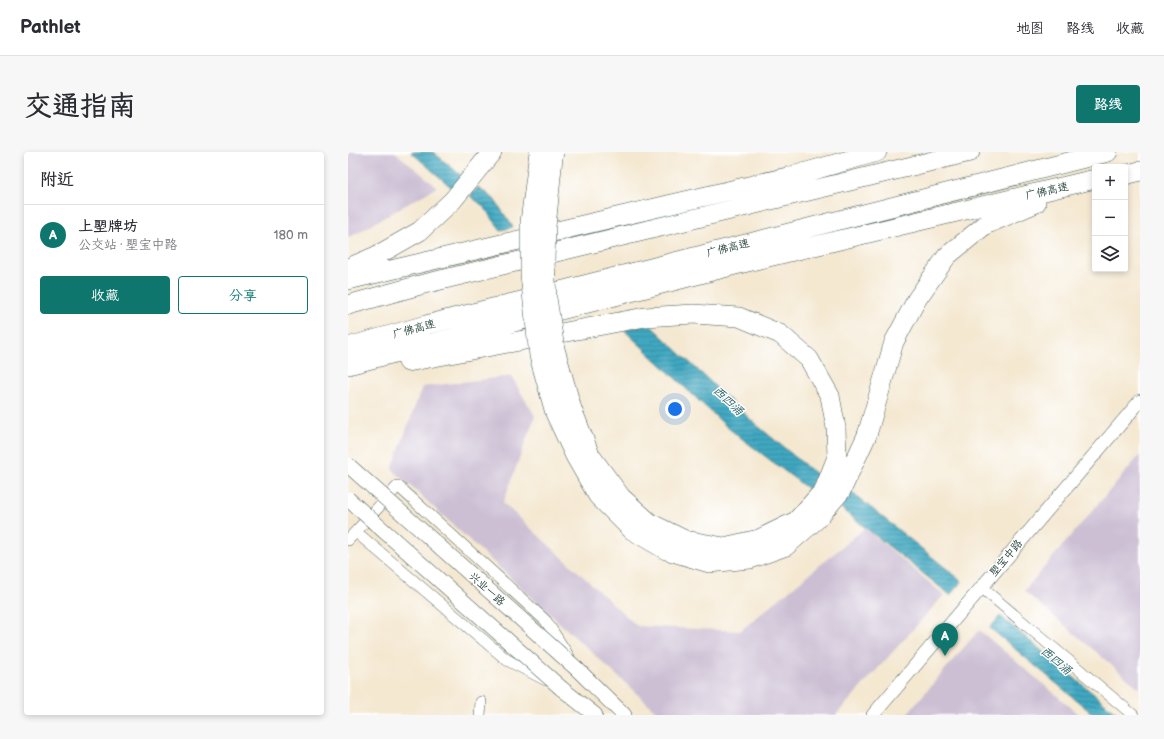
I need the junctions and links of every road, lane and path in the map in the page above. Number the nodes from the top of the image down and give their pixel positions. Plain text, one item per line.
1 (492, 152) edge
2 (539, 152) edge
3 (554, 152) edge
4 (877, 152) edge
5 (970, 152) edge
6 (1108, 152) edge
7 (1140, 170) edge
8 (1128, 172) edge
9 (1128, 174) edge
10 (1092, 181) edge
11 (1092, 185) edge
12 (348, 268) edge
13 (348, 280) edge
14 (348, 305) edge
15 (348, 347) edge
16 (348, 365) edge
17 (348, 374) edge
18 (1140, 401) edge
19 (348, 465) edge
20 (348, 499) edge
21 (356, 532) junction
22 (348, 540) edge
23 (981, 588) junction
24 (577, 670) junction
25 (560, 688) junction
26 (481, 702) dead end
27 (480, 715) edge
28 (595, 715) edge
29 (624, 715) edge
30 (874, 715) edge
31 (1133, 715) edge

1 - 12 highway
2 - 11 highway, bridge
3 - 17 highway, bridge
4 - 13 highway
5 - 14 highway
6 - 15 highway, 广佛高速
7 - 8 highway
7 - 9 highway
10 - 16 highway, 广佛高速
18 - 23 street, 塱宝中路
19 - 24 main road, 兴业一路, bridge
20 - 25 main road, bridge
21 - 22 street
21 - 24 street
21 - 25 street
23 - 30 street, 塱宝中路
23 - 31 street
24 - 29 main road, 兴业一路
25 - 28 main road
26 - 27 street

